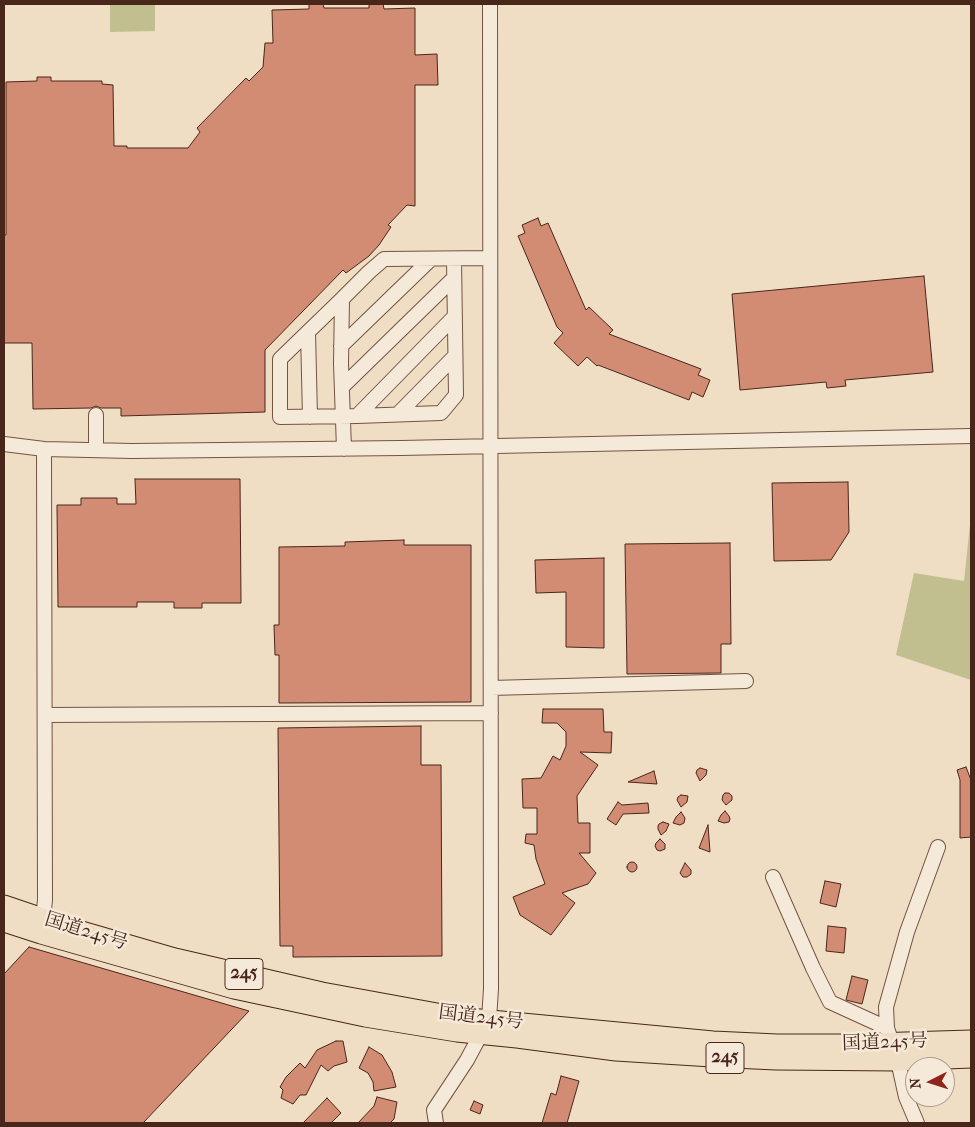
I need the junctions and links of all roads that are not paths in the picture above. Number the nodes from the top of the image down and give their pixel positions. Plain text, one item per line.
1 (490, 4) edge
2 (431, 258) junction
3 (454, 258) junction
4 (490, 258) junction
5 (454, 278) junction
6 (342, 299) junction
7 (455, 316) junction
8 (308, 332) junction
9 (342, 346) junction
10 (455, 356) junction
11 (342, 387) junction
12 (398, 414) junction
13 (96, 415) dead end
14 (357, 416) junction
15 (310, 417) junction
16 (342, 417) junction
17 (971, 436) edge
18 (4, 444) edge
19 (490, 446) junction
20 (44, 449) junction
21 (344, 449) junction
22 (96, 450) junction
23 (746, 681) dead end
24 (491, 688) junction
25 (491, 713) junction
26 (45, 715) junction
27 (938, 847) dead end
28 (773, 877) dead end
29 (4, 905) edge
30 (43, 919) junction
31 (4, 922) edge
32 (485, 1027) junction
33 (889, 1035) junction
34 (971, 1040) edge
35 (971, 1058) edge
36 (898, 1061) junction
37 (436, 1123) edge
38 (917, 1123) edge

1 - 4 street
2 - 3 street
2 - 6 street
2 - 9 street
3 - 4 street
3 - 5 street
4 - 19 street
5 - 7 street
5 - 11 street
6 - 8 street
6 - 9 street
7 - 10 street
7 - 14 street
8 - 15 street
8 - 15 street
9 - 11 street
10 - 12 street
10 - 12 street
11 - 16 street
12 - 14 street
13 - 22 street
14 - 16 street
15 - 16 street
16 - 21 street
17 - 19 street
18 - 20 street
19 - 21 street
19 - 24 street
20 - 22 street
20 - 26 street
21 - 22 street
23 - 24 street
24 - 25 street
25 - 26 street
25 - 32 street
26 - 30 street
27 - 33 street
28 - 33 street
29 - 30 highway, 国道245号 / 245
30 - 32 highway, 国道245号 / 245
31 - 32 highway, 国道245号 / 245
32 - 33 highway, 国道245号 / 245
32 - 36 highway, 国道245号 / 245
32 - 37 street
33 - 34 highway, 国道245号 / 245
33 - 36 street
35 - 36 highway, 国道245号 / 245
36 - 38 street

